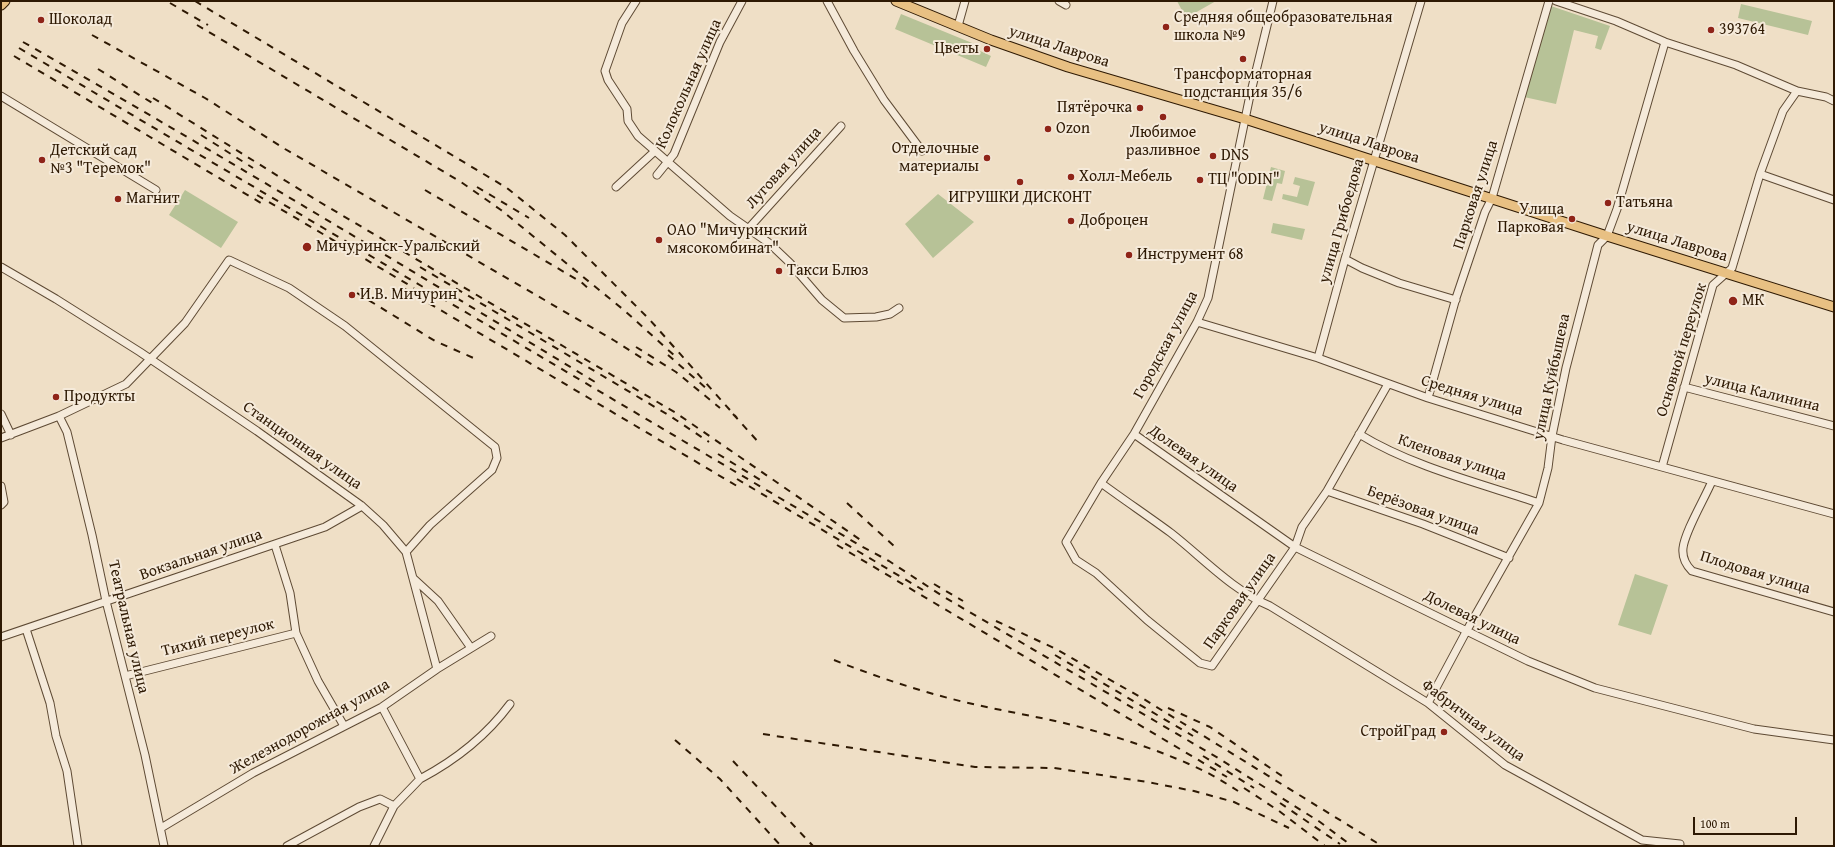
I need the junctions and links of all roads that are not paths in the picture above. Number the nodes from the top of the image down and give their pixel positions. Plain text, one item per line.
1 (5, 1) edge
2 (636, 1) edge
3 (742, 1) edge
4 (827, 1) edge
5 (896, 1) edge
6 (966, 1) edge
7 (1273, 1) edge
8 (1421, 1) edge
9 (1549, 1) edge
10 (1556, 1) edge
11 (1, 5) edge
12 (958, 26) junction
13 (1665, 42) junction
14 (1797, 91) junction
15 (1, 96) edge
16 (1834, 101) edge
17 (1245, 119) junction
18 (841, 126) dead end
19 (655, 151) junction
20 (922, 151) dead end
21 (1375, 160) junction
22 (668, 162) junction
23 (1760, 174) junction
24 (657, 175) dead end
25 (616, 187) dead end
26 (156, 190) dead end
27 (1492, 198) junction
28 (1834, 200) edge
29 (748, 229) junction
30 (1607, 236) junction
31 (1345, 258) junction
32 (1, 267) edge
33 (1728, 273) junction
34 (1456, 300) junction
35 (1834, 307) edge
36 (899, 308) dead end
37 (1197, 322) junction
38 (1318, 358) junction
39 (151, 360) junction
40 (1388, 384) junction
41 (1684, 388) junction
42 (1428, 398) junction
43 (1, 414) edge
44 (59, 416) junction
45 (1834, 426) edge
46 (1134, 434) junction
47 (1359, 434) junction
48 (11, 435) junction
49 (1552, 436) junction
50 (1, 438) edge
51 (1662, 467) junction
52 (1712, 481) junction
53 (1101, 483) junction
54 (1, 486) edge
55 (1327, 490) junction
56 (1539, 503) junction
57 (1, 505) edge
58 (362, 506) junction
59 (1834, 514) edge
60 (1066, 542) joint
61 (275, 545) junction
62 (1295, 547) junction
63 (406, 552) junction
64 (1509, 558) junction
65 (412, 577) junction
66 (1256, 600) junction
67 (106, 601) junction
68 (1834, 612) edge
69 (26, 629) junction
70 (1467, 630) junction
71 (296, 633) junction
72 (491, 636) dead end
73 (1, 637) edge
74 (471, 648) junction
75 (437, 669) junction
76 (125, 676) junction
77 (1428, 702) junction
78 (510, 704) dead end
79 (382, 706) junction
80 (344, 726) junction
81 (1834, 740) edge
82 (420, 779) junction
83 (394, 806) junction
84 (161, 828) junction
85 (1680, 844) dead end
86 (78, 846) edge
87 (164, 846) edge
88 (287, 846) edge
89 (374, 846) edge

1 - 11 main road
2 - 19 street, Луговая улица
3 - 22 street, Колокольная улица
4 - 20 street
5 - 12 main road, улица Лаврова
6 - 12 street
7 - 17 street, Городская улица
8 - 21 street, улица Грибоедова
9 - 27 street, Парковая улица
10 - 13 street
12 - 17 main road, улица Лаврова
13 - 14 street
13 - 30 street, улица Куйбышева
14 - 16 street
14 - 23 street, Основной переулок
15 - 26 street
17 - 21 main road, улица Лаврова
17 - 37 street, Городская улица
18 - 29 street, Луговая улица
19 - 22 street, Луговая улица
19 - 25 street
21 - 27 main road, улица Лаврова
21 - 31 street, улица Грибоедова
22 - 24 street, Колокольная улица
22 - 29 street, Луговая улица
23 - 28 street
23 - 33 street, Основной переулок
27 - 30 main road, улица Лаврова
27 - 34 street, Парковая улица
29 - 36 street, Луговая улица
30 - 33 main road, улица Лаврова
30 - 49 street, улица Куйбышева
31 - 34 street
31 - 38 street, улица Грибоедова
32 - 39 street, Станционная улица
33 - 35 main road, улица Лаврова
33 - 41 street, Основной переулок
34 - 42 street, Парковая улица
37 - 38 street, Средняя улица
37 - 46 street, Городская улица
38 - 40 street, Средняя улица
39 - 44 street
39 - 58 street, Станционная улица
39 - 63 street
40 - 42 street, Средняя улица
40 - 47 street, Парковая улица
41 - 45 street, улица Калинина
41 - 51 street, Основной переулок
42 - 49 street, Средняя улица
43 - 48 street
44 - 48 street
44 - 67 street, Театральная улица
46 - 53 street, Городская улица
46 - 62 street, Долевая улица
47 - 55 street, Парковая улица
47 - 56 street, Кленовая улица
48 - 50 street
49 - 51 street, Средняя улица
49 - 56 street, улица Куйбышева
51 - 52 street, Средняя улица
52 - 59 street, Средняя улица
52 - 68 street, Плодовая улица
53 - 60 street, Городская улица
53 - 66 street, Фабричная улица
54 - 57 street
55 - 62 street, Парковая улица
55 - 64 street, Берёзовая улица
56 - 64 street, улица Куйбышева
58 - 61 street, Вокзальная улица
58 - 63 street, Станционная улица
60 - 66 street, Парковая улица
61 - 67 street, Вокзальная улица
61 - 71 street
62 - 66 street, Парковая улица
62 - 70 street, Долевая улица
63 - 65 street, Станционная улица
64 - 70 street, улица Куйбышева
65 - 74 street
65 - 75 street, Станционная улица
66 - 77 street, Фабричная улица
67 - 69 street, Вокзальная улица
67 - 76 street, Театральная улица
69 - 73 street, Вокзальная улица
69 - 86 street
70 - 77 street, улица Куйбышева
70 - 81 street, Долевая улица
71 - 76 street, Тихий переулок
71 - 80 street
72 - 74 street, Железнодорожная улица
74 - 75 street, Железнодорожная улица
75 - 79 street, Железнодорожная улица
76 - 84 street, Театральная улица
77 - 85 street, Фабричная улица
78 - 82 street
79 - 80 street, Железнодорожная улица
79 - 82 street
80 - 84 street, Железнодорожная улица
82 - 83 street
83 - 88 street
83 - 89 street
84 - 87 street, Театральная улица

